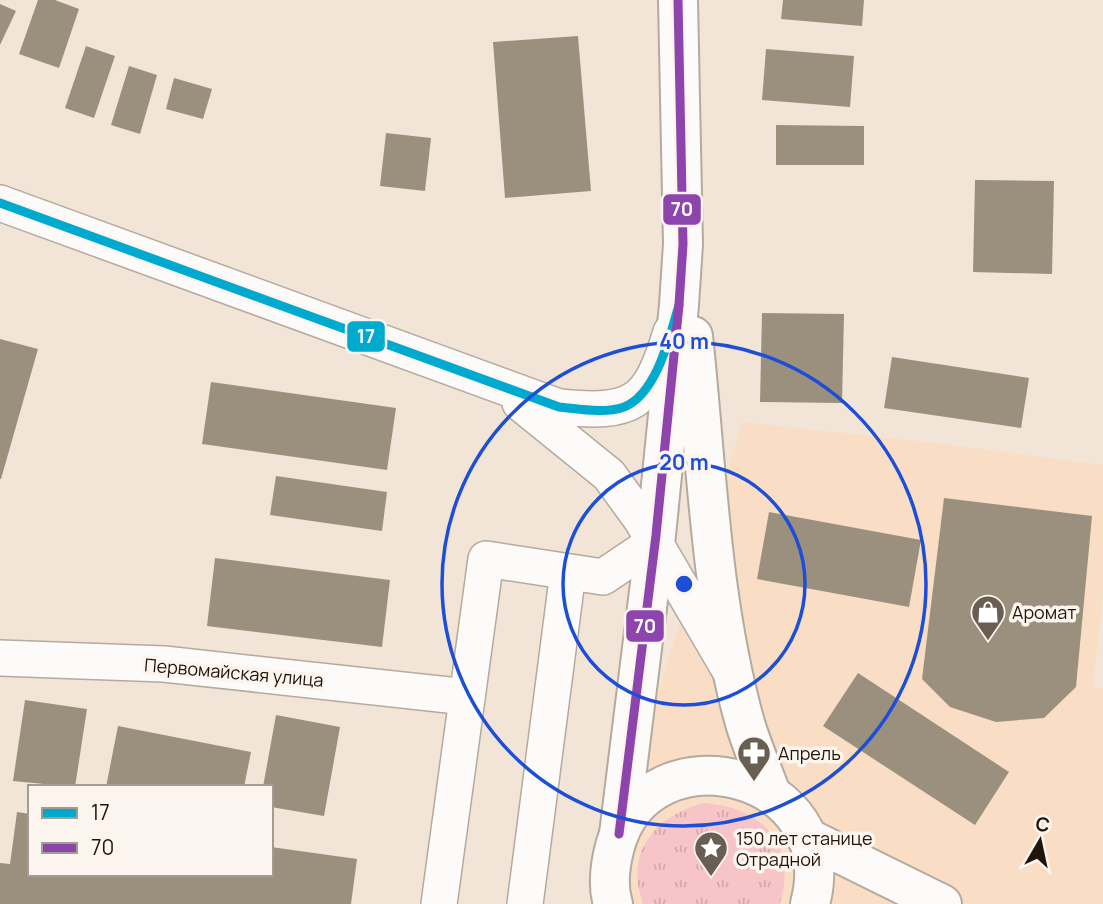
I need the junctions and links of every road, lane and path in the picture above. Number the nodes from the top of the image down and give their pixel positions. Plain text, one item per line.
1 (678, 0) edge
2 (0, 203) edge
3 (683, 244) junction
4 (679, 305) junction
5 (499, 387) junction
6 (655, 542) junction
7 (568, 572) junction
8 (0, 658) edge
9 (735, 678) junction
10 (467, 697) junction
11 (771, 794) junction
12 (806, 837) junction
13 (614, 869) edge
14 (439, 904) edge
15 (525, 904) edge
16 (599, 904) edge
17 (810, 904) edge
18 (942, 904) edge

1 - 3 street
2 - 5 street
3 - 4 street
3 - 9 street
4 - 5 street
4 - 6 street
5 - 6 street
6 - 7 street
6 - 9 street
6 - 13 street
7 - 10 street
7 - 15 street
8 - 10 street, Первомайская улица
9 - 11 street
10 - 14 street
11 - 12 street
11 - 13 street
12 - 17 street
12 - 18 street
13 - 16 street

